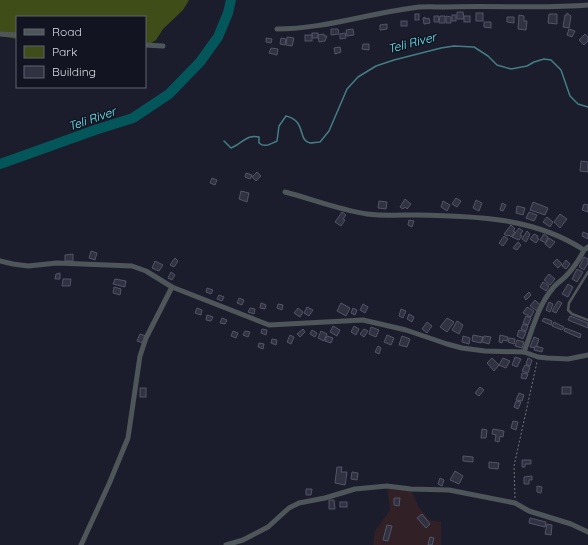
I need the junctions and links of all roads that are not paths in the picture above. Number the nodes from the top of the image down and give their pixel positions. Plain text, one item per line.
1 (588, 5) edge
2 (277, 30) dead end
3 (0, 34) edge
4 (16, 35) edge
5 (146, 45) edge
6 (163, 46) dead end
7 (285, 192) dead end
8 (586, 248) edge
9 (0, 261) edge
10 (588, 272) edge
11 (172, 287) junction
12 (588, 320) edge
13 (524, 352) junction
14 (588, 355) edge
15 (588, 532) edge
16 (81, 545) edge
17 (226, 545) edge

1 - 2 street
3 - 4 street
5 - 6 street
7 - 8 street
8 - 13 street
9 - 11 street
10 - 12 lane
11 - 13 street
11 - 16 street
13 - 14 street
15 - 17 street

